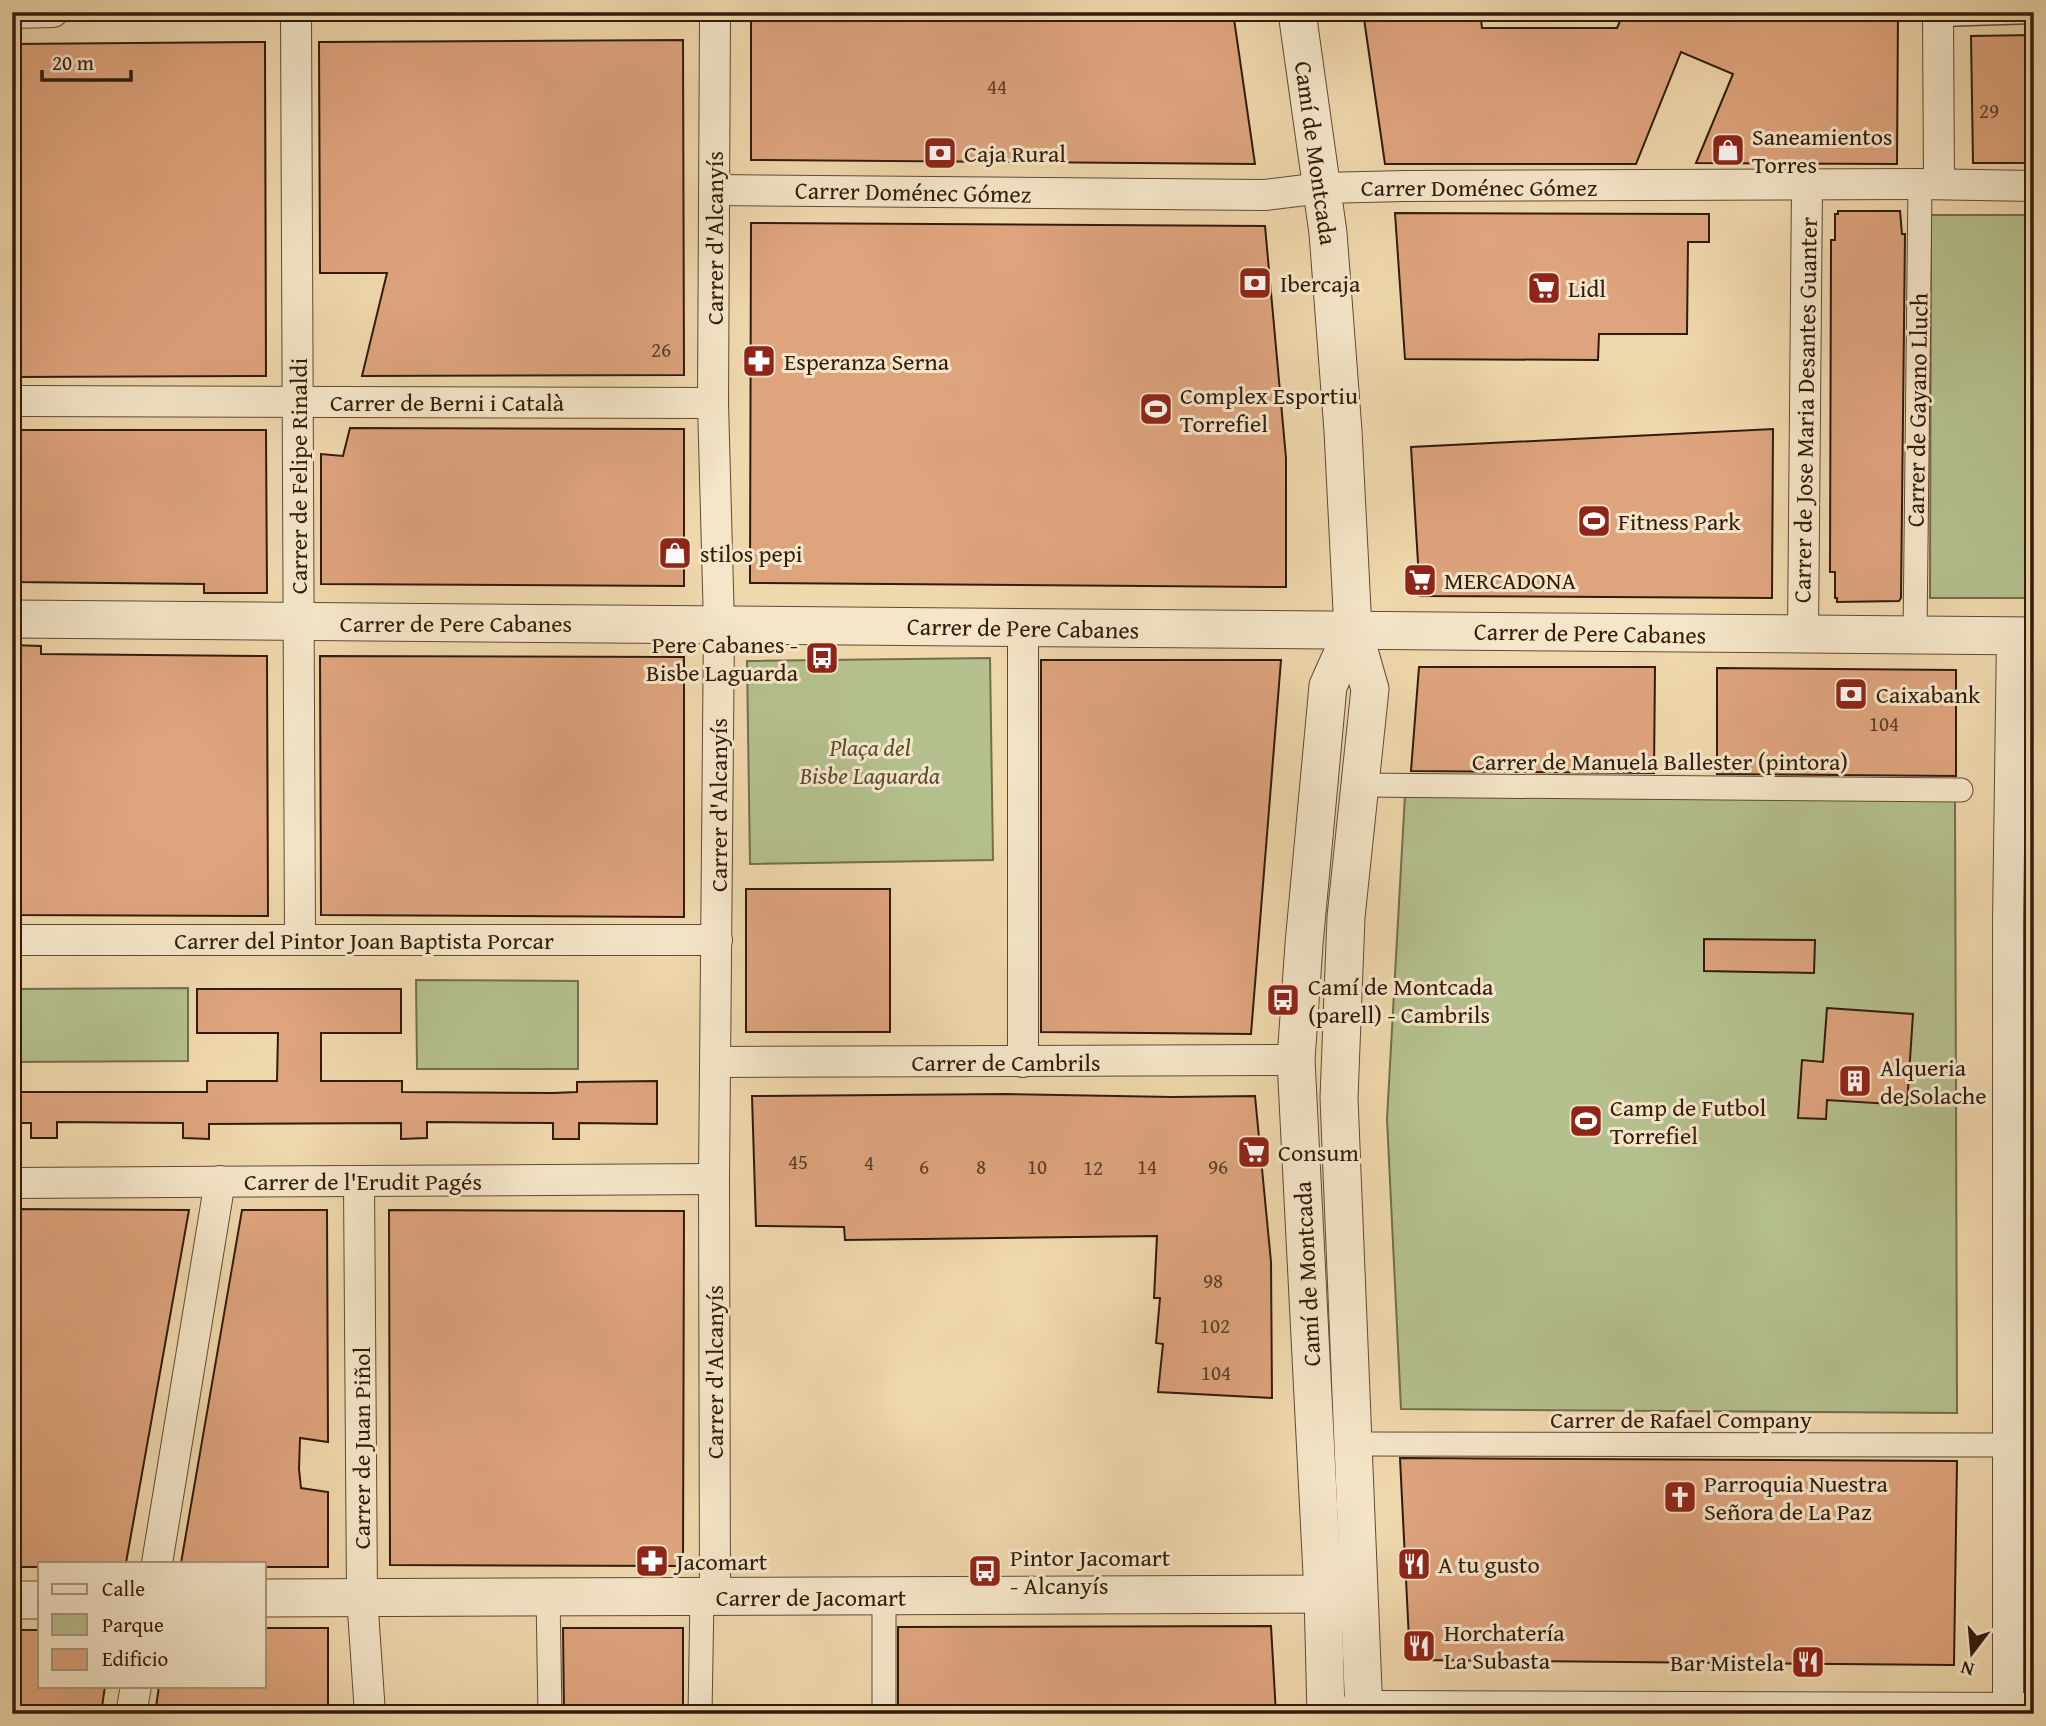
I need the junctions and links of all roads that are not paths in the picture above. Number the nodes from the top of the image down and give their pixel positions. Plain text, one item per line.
1 (52, 12) edge
2 (296, 12) edge
3 (715, 12) edge
4 (1297, 12) edge
5 (12, 13) edge
6 (1938, 15) edge
7 (2034, 16) edge
8 (1930, 184) junction
9 (1807, 185) junction
10 (2034, 186) edge
11 (1322, 188) junction
12 (715, 190) junction
13 (12, 401) edge
14 (297, 401) junction
15 (713, 403) junction
16 (12, 619) edge
17 (298, 621) junction
18 (719, 625) junction
19 (1023, 628) junction
20 (1353, 630) junction
21 (1803, 635) junction
22 (1915, 635) junction
23 (2023, 636) edge
24 (1360, 785) junction
25 (1961, 790) dead end
26 (12, 940) edge
27 (300, 940) junction
28 (717, 940) junction
29 (1296, 1060) junction
30 (716, 1062) junction
31 (1023, 1062) junction
32 (714, 1180) junction
33 (220, 1181) junction
34 (359, 1182) junction
35 (12, 1183) edge
36 (1352, 1444) junction
37 (2009, 1445) junction
38 (157, 1562) edge
39 (1340, 1594) junction
40 (362, 1596) junction
41 (548, 1596) junction
42 (884, 1596) junction
43 (708, 1597) junction
44 (266, 1598) edge
45 (12, 1600) edge
46 (38, 1600) edge
47 (136, 1688) edge
48 (2017, 1710) edge
49 (1356, 1711) edge
50 (131, 1714) edge
51 (370, 1714) edge
52 (551, 1714) edge
53 (700, 1714) edge
54 (884, 1714) edge
55 (1326, 1714) edge

1 - 5 street
2 - 14 street, Carrer de Felipe Rinaldi
3 - 12 street, Carrer d'Alcanyís
4 - 11 street, Camí de Montcada
6 - 7 lane
6 - 8 street, Carrer de Gayano Lluch
8 - 9 street, Carrer Doménec Gómez
8 - 10 street, Carrer Doménec Gómez
8 - 22 street, Carrer de Gayano Lluch
9 - 11 street, Carrer Doménec Gómez
9 - 21 street, Carrer de Jose Maria Desantes Guanter
11 - 12 street, Carrer Doménec Gómez
11 - 20 street, Camí de Montcada
12 - 15 street, Carrer d'Alcanyís
13 - 14 street, Carrer de Berni i Català
14 - 15 street, Carrer de Berni i Català
14 - 17 street, Carrer de Felipe Rinaldi
15 - 18 street, Carrer d'Alcanyís
16 - 17 street, Carrer de Pere Cabanes
17 - 18 street, Carrer de Pere Cabanes
17 - 27 street, Carrer de Felipe Rinaldi
18 - 19 street, Carrer de Pere Cabanes
18 - 28 street, Carrer d'Alcanyís
19 - 20 street, Carrer de Pere Cabanes
19 - 31 street
20 - 21 street, Carrer de Pere Cabanes
20 - 24 street, Camí de Montcada
20 - 29 street, Camí de Montcada
21 - 22 street, Carrer de Pere Cabanes
22 - 23 street, Carrer de Pere Cabanes
23 - 37 street
24 - 25 street, Carrer de Manuela Ballester (pintora)
24 - 36 street, Camí de Montcada
26 - 27 street, Carrer del Pintor Joan Baptista Porcar
27 - 28 street, Carrer del Pintor Joan Baptista Porcar
28 - 30 street, Carrer d'Alcanyís
29 - 31 street, Carrer de Cambrils
29 - 39 street, Camí de Montcada
30 - 31 street, Carrer de Cambrils
30 - 32 street, Carrer d'Alcanyís
32 - 34 street, Carrer de l'Erudit Pagés
32 - 43 street, Carrer d'Alcanyís
33 - 34 street, Carrer de l'Erudit Pagés
33 - 35 street, Carrer de l'Erudit Pagés
33 - 38 street
34 - 40 street, Carrer de Juan Piñol
36 - 37 street, Carrer de Rafael Company
36 - 39 street, Camí de Montcada
37 - 48 street
39 - 42 street, Carrer de Jacomart
39 - 49 street, Camí de Montcada
39 - 55 street, Camí de Montcada
40 - 41 street, Carrer de Jacomart
40 - 44 street, Carrer de Jacomart
40 - 51 street, Carrer de Juan Piñol
41 - 43 street, Carrer de Jacomart
41 - 52 street
42 - 43 street, Carrer de Jacomart
42 - 54 street
43 - 53 street, Carrer d'Alcanyís
45 - 46 street
47 - 50 street
48 - 49 street

